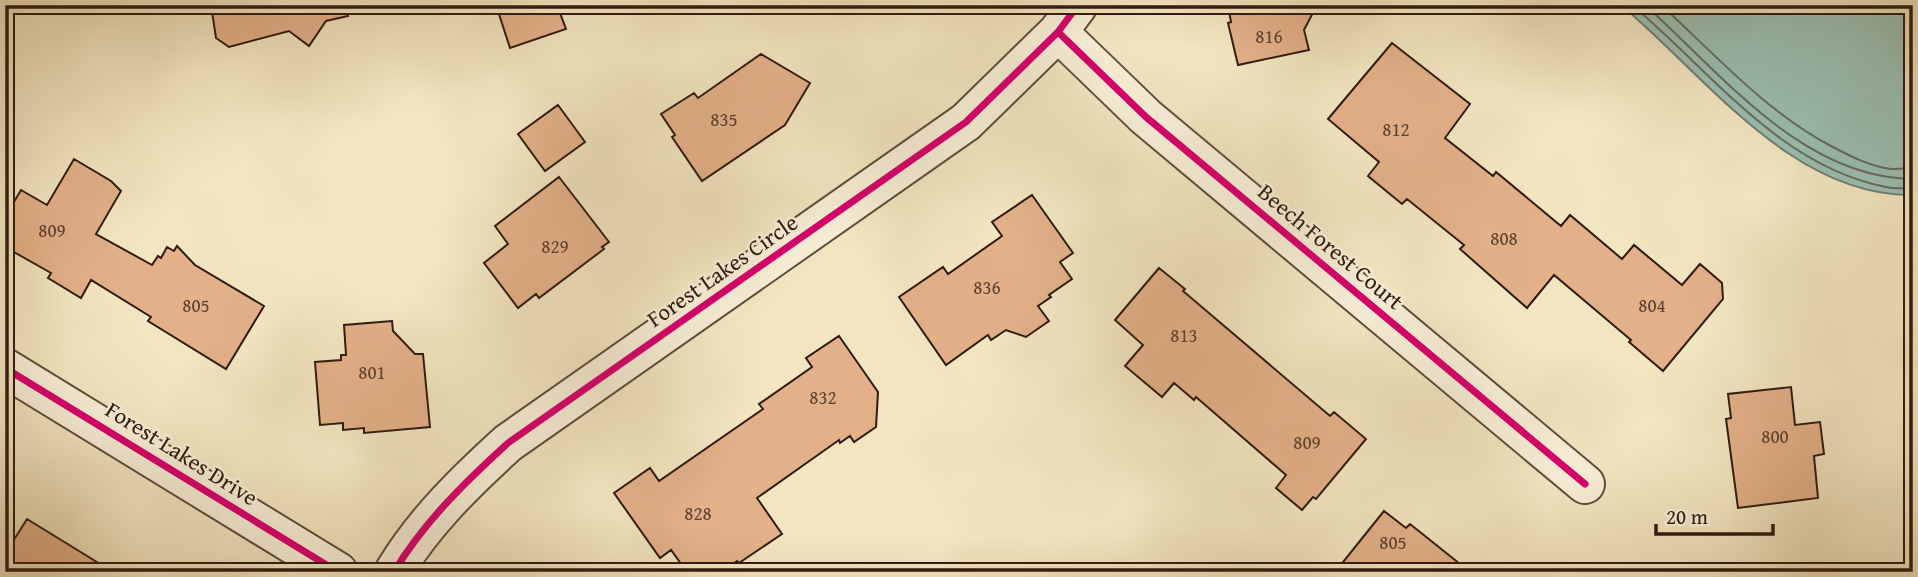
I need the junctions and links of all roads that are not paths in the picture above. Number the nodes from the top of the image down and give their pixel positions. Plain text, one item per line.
1 (1068, 19) edge
2 (5, 368) edge
3 (1585, 484) dead end
4 (338, 572) edge
5 (394, 572) edge

1 - 3 street, Beech Forest Court
1 - 5 street, Forest Lakes Circle
2 - 4 street, Forest Lakes Drive

